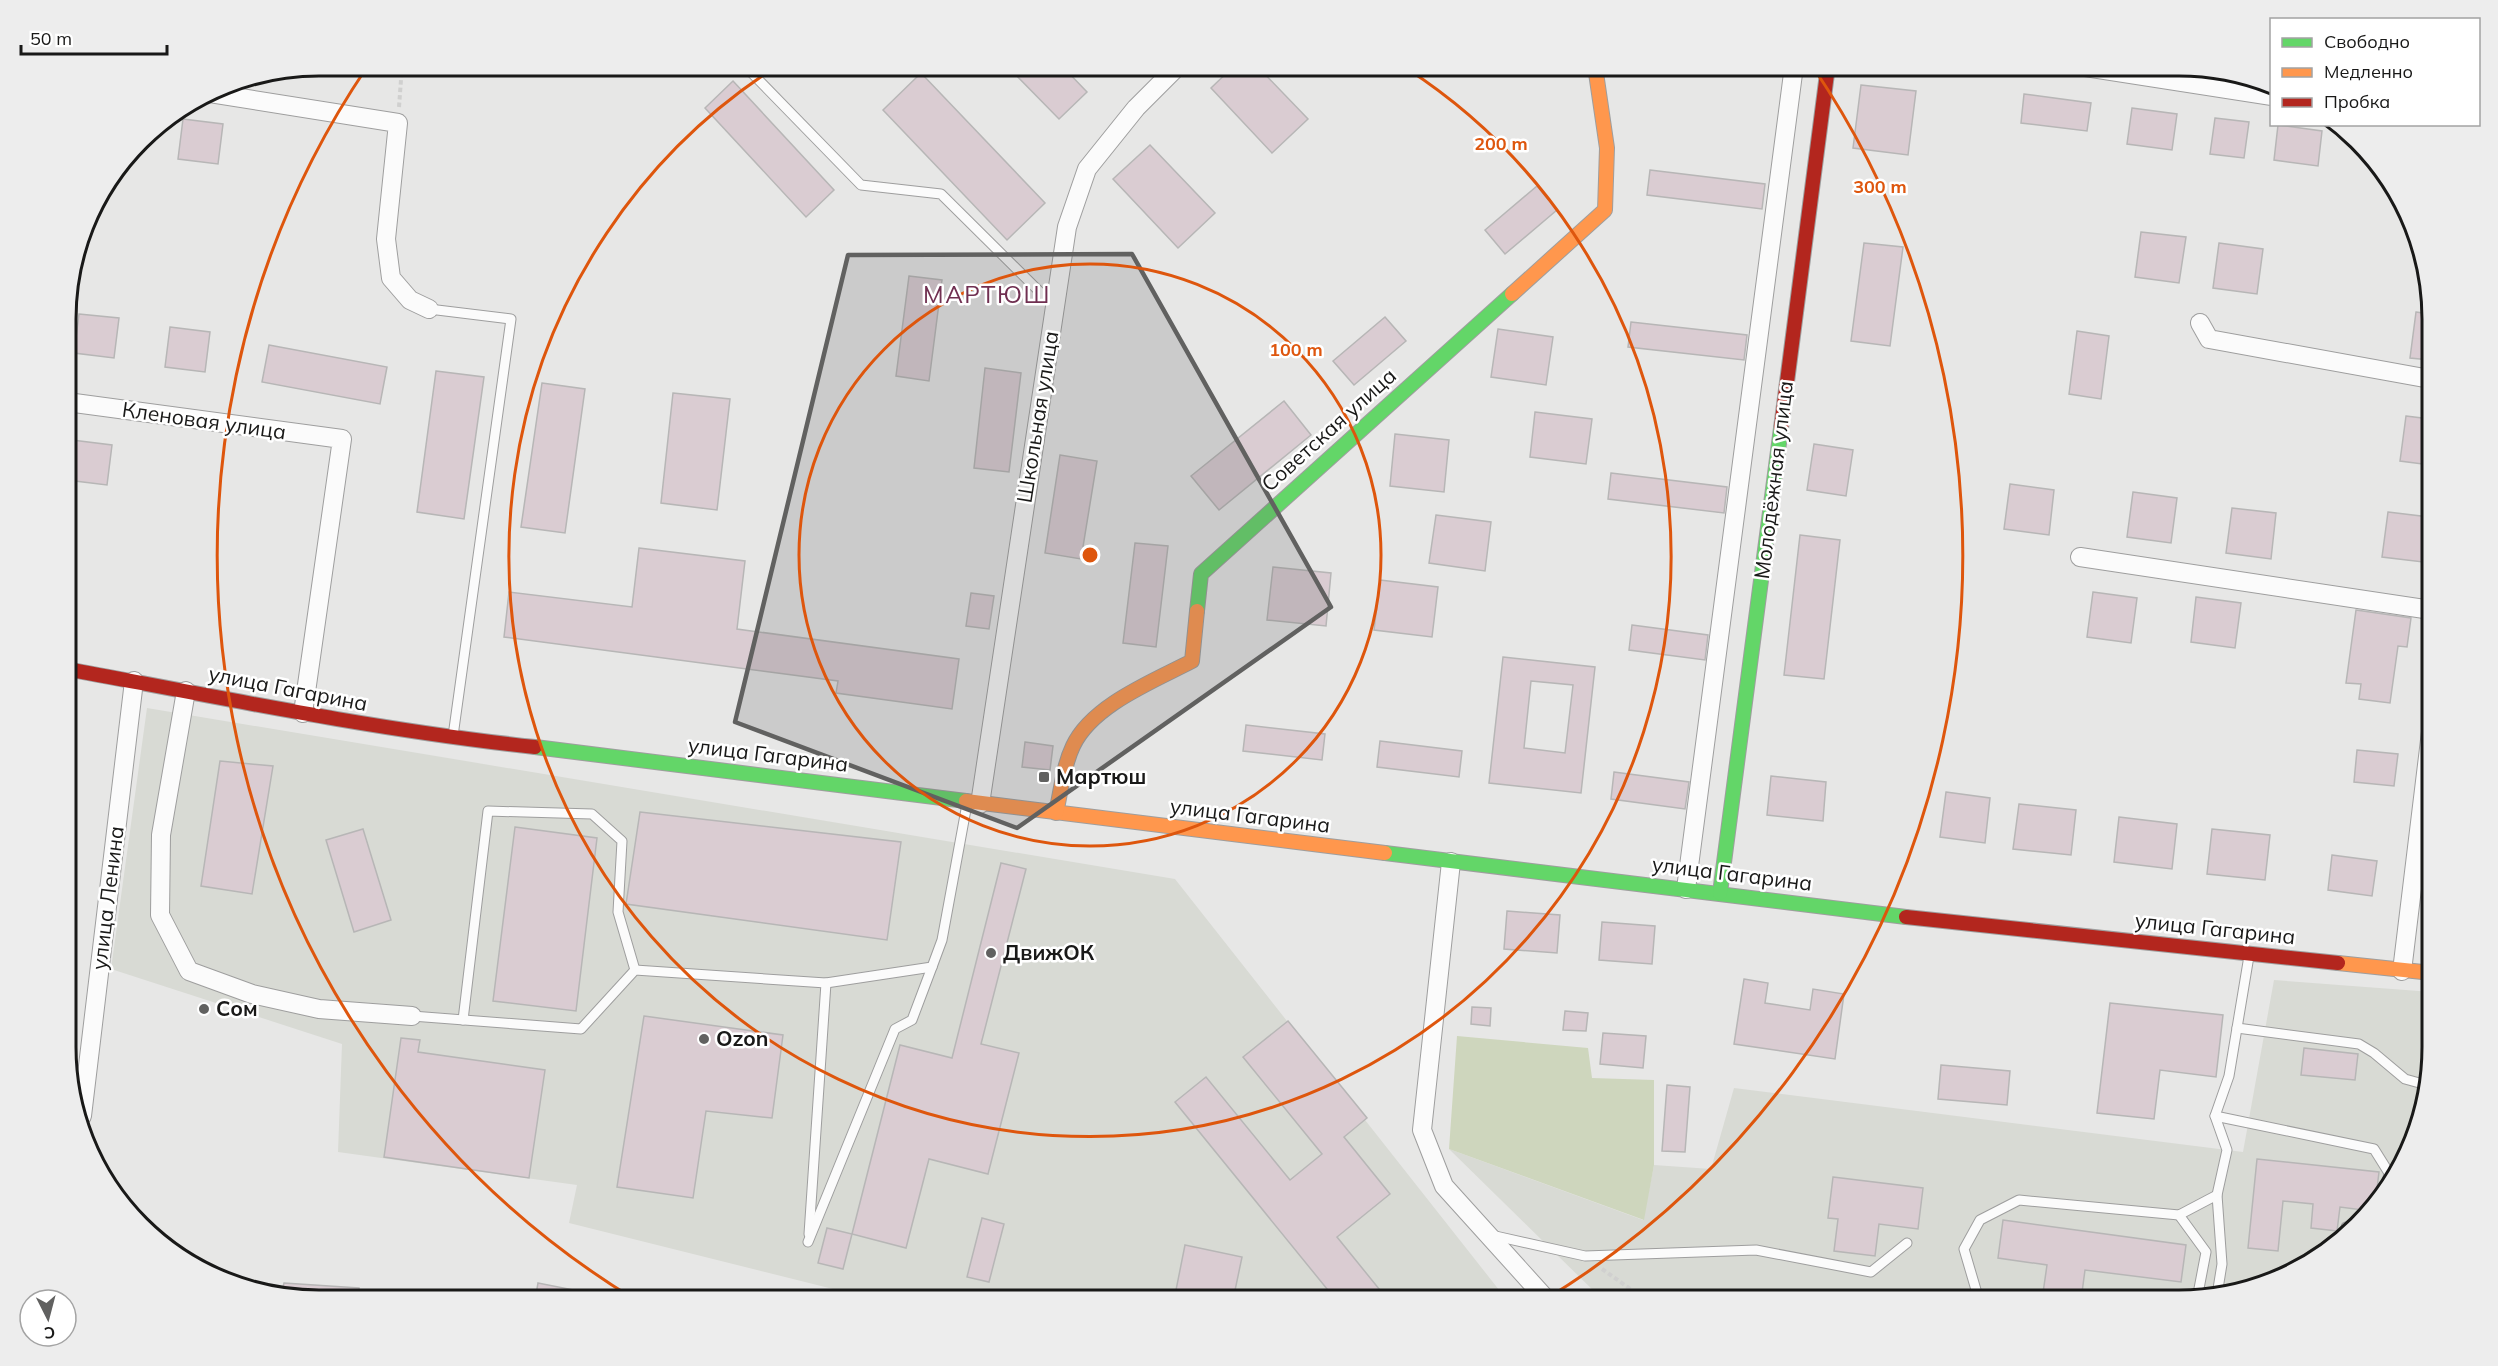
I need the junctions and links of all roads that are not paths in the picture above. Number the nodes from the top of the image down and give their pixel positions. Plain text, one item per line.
1 (755, 76) edge
2 (1168, 76) edge
3 (1596, 76) edge
4 (1793, 76) edge
5 (1827, 76) edge
6 (2143, 76) edge
7 (225, 95) edge
8 (2270, 96) edge
9 (1055, 307) junction
10 (429, 309) joint
11 (2200, 323) dead end
12 (2422, 378) edge
13 (76, 403) edge
14 (2080, 557) dead end
15 (2422, 609) edge
16 (76, 671) edge
17 (134, 681) junction
18 (186, 691) junction
19 (303, 713) junction
20 (453, 738) junction
21 (974, 803) junction
22 (2422, 806) edge
23 (1056, 813) junction
24 (1451, 862) junction
25 (1686, 890) junction
26 (1720, 893) junction
27 (2250, 954) junction
28 (932, 967) junction
29 (635, 970) junction
30 (2402, 971) junction
31 (2422, 973) edge
32 (826, 983) junction
33 (412, 1016) joint
34 (464, 1020) junction
35 (2237, 1028) junction
36 (2418, 1083) edge
37 (83, 1104) edge
38 (2215, 1116) junction
39 (2388, 1171) edge
40 (2217, 1195) junction
41 (2179, 1215) junction
42 (1488, 1234) junction
43 (1907, 1244) dead end
44 (2218, 1286) edge
45 (2200, 1288) edge
46 (1538, 1290) edge
47 (1976, 1290) edge

1 - 9 lane
2 - 9 street, Школьная улица
3 - 23 main road, Советская улица
4 - 25 street, Молодёжная улица
5 - 26 main road, Молодёжная улица
6 - 8 street
7 - 10 street
9 - 21 street, Школьная улица
10 - 20 lane
11 - 12 street
13 - 19 street, Кленовая улица
14 - 15 street
16 - 17 main road, улица Гагарина
17 - 18 main road, улица Гагарина
17 - 37 street, улица Ленина
18 - 19 main road, улица Гагарина
18 - 33 street
19 - 20 main road, улица Гагарина
20 - 21 main road, улица Гагарина
21 - 23 main road, улица Гагарина
21 - 28 lane
22 - 30 street
23 - 24 main road, улица Гагарина
24 - 25 main road, улица Гагарина
24 - 42 street
25 - 26 main road, улица Гагарина
26 - 27 main road, улица Гагарина
27 - 30 main road, улица Гагарина
27 - 35 lane
28 - 32 lane
28 - 32 lane
29 - 32 lane
29 - 34 lane
29 - 34 lane
30 - 31 main road, улица Гагарина
33 - 34 lane
35 - 36 lane
35 - 38 lane
38 - 39 lane
38 - 40 lane
40 - 41 lane
40 - 44 lane
41 - 45 lane
41 - 47 lane
42 - 43 lane
42 - 46 street

